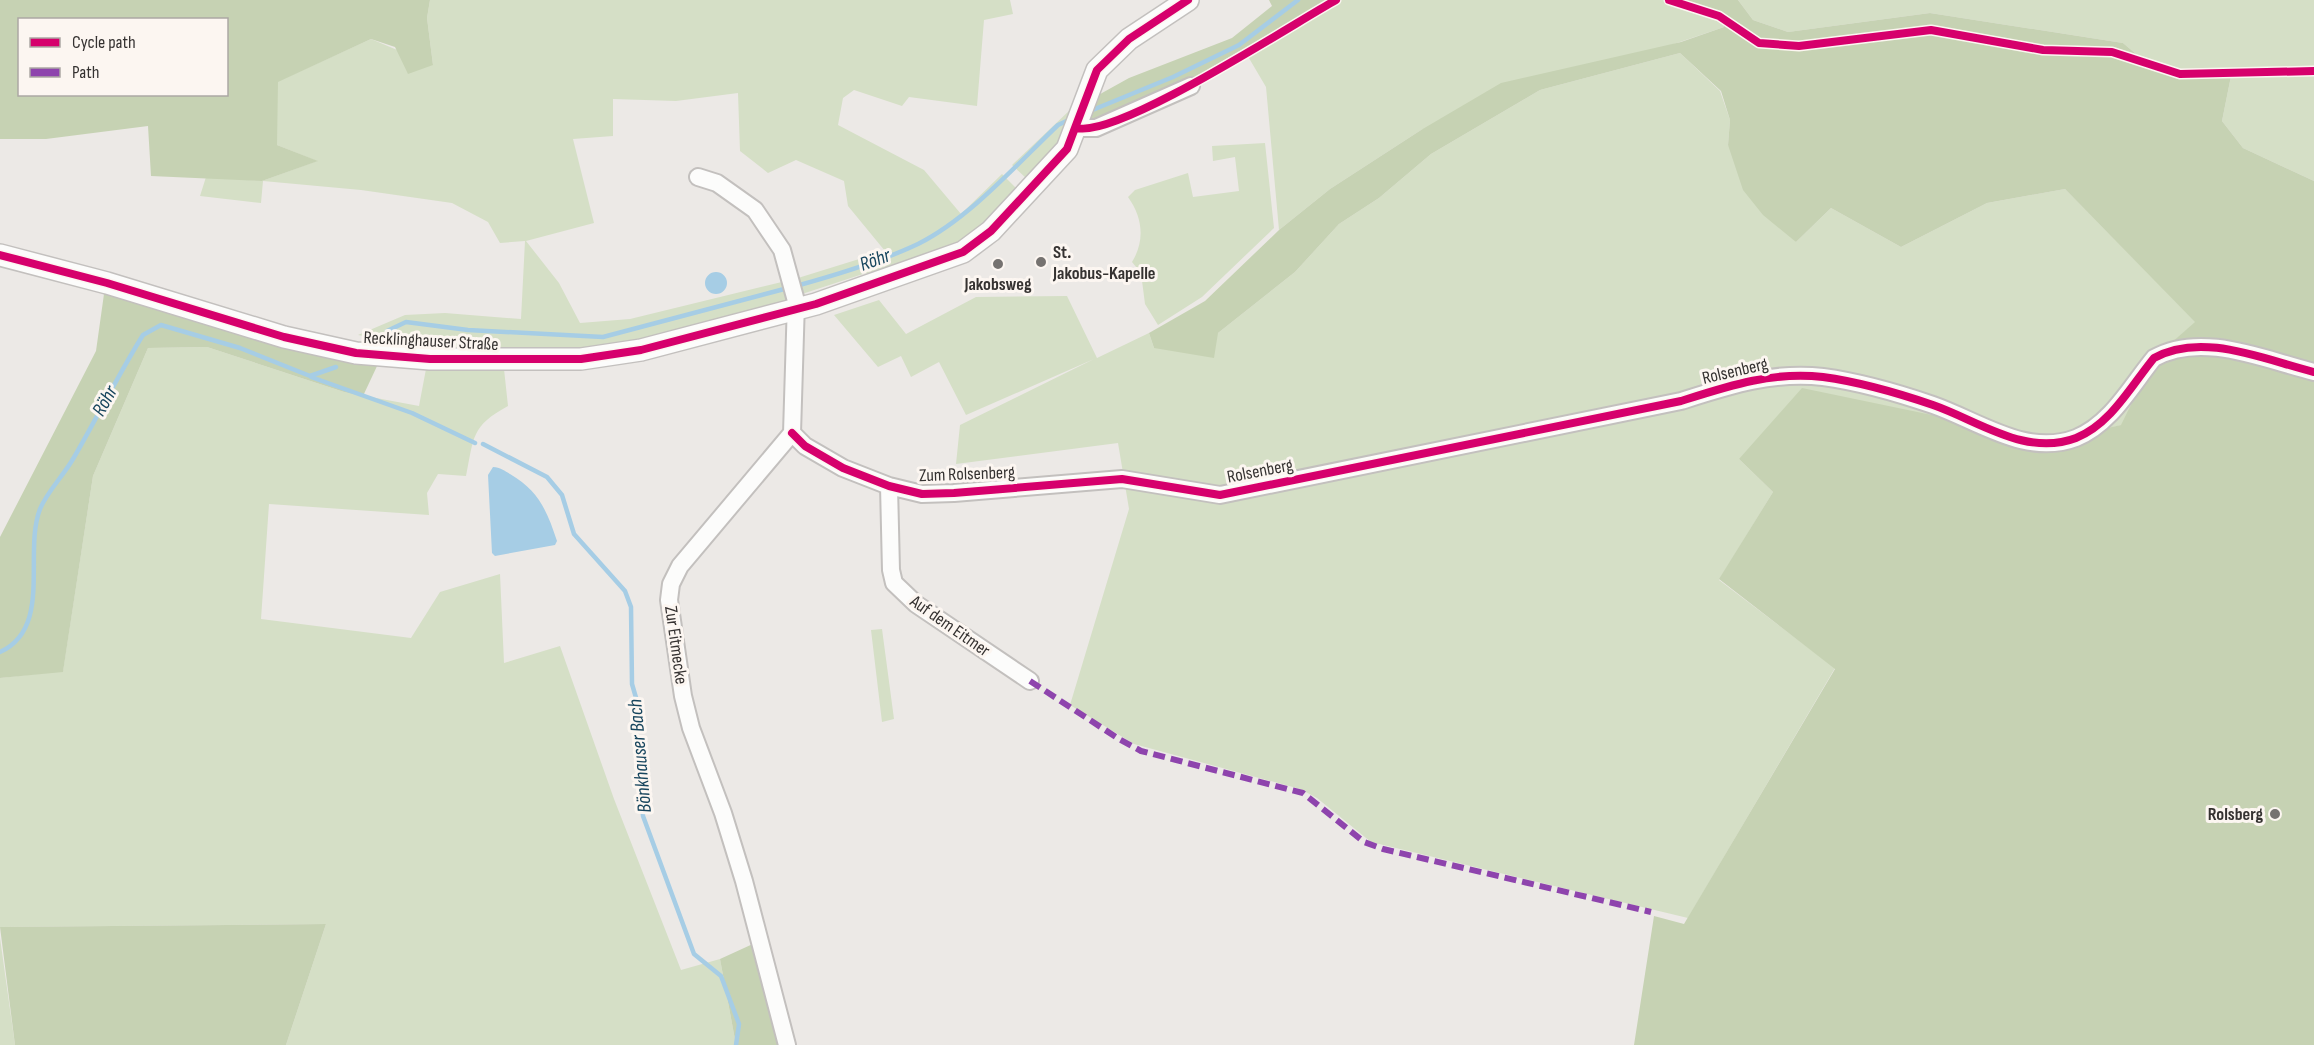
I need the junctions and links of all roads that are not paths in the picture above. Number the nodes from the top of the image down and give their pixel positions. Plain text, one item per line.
1 (1188, 0) edge
2 (1191, 86) dead end
3 (1077, 127) junction
4 (698, 177) dead end
5 (0, 255) edge
6 (796, 305) junction
7 (2314, 372) edge
8 (792, 433) junction
9 (1122, 479) joint
10 (889, 486) junction
11 (1030, 681) dead end
12 (787, 1045) edge

1 - 3 main road, Recklinghauser Straße
2 - 3 street
3 - 6 main road, Recklinghauser Straße
4 - 6 street
5 - 6 main road, Recklinghauser Straße
6 - 8 street
7 - 9 street, Rolsenberg
8 - 10 street, Zum Rolsenberg
8 - 12 street, Zur Eitmecke
9 - 10 street, Zum Rolsenberg
10 - 11 street, Auf dem Eitmer

